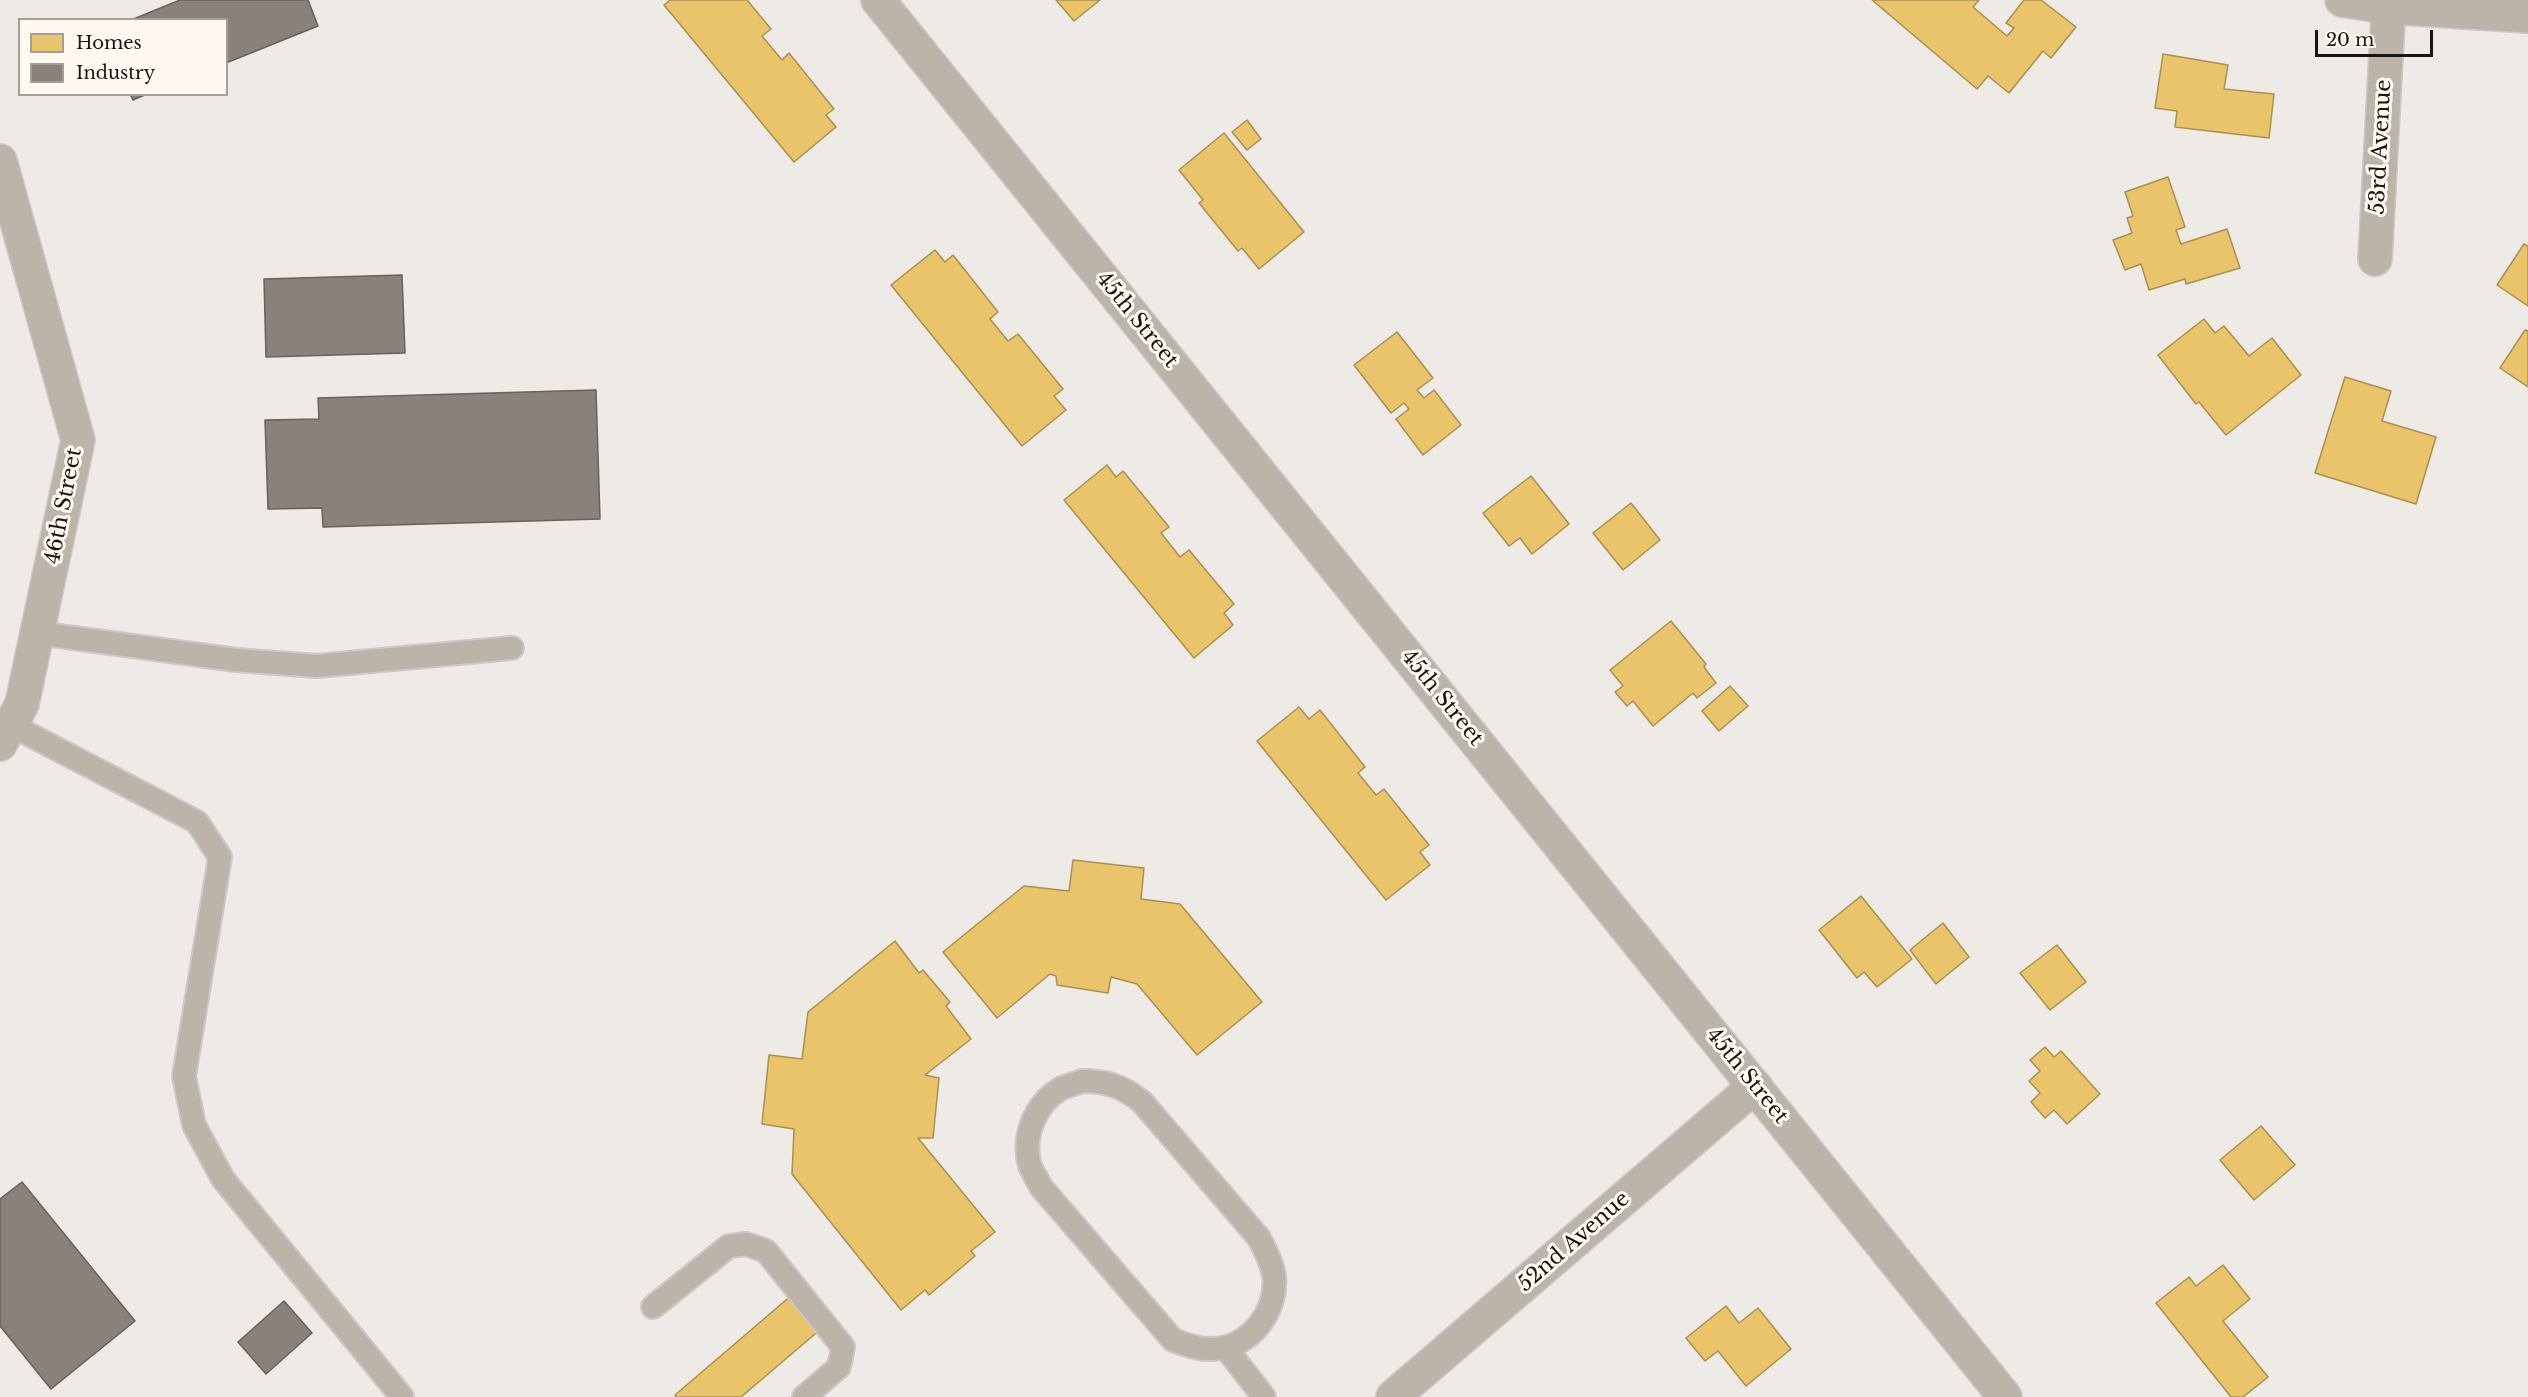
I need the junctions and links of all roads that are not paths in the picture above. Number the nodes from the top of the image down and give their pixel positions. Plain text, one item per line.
1 (878, 0) edge
2 (2342, 0) edge
3 (2388, 4) edge
4 (2528, 15) edge
5 (0, 161) edge
6 (2375, 259) dead end
7 (37, 633) junction
8 (512, 648) dead end
9 (5, 735) edge
10 (1755, 1086) junction
11 (653, 1307) dead end
12 (1225, 1347) junction
13 (402, 1397) edge
14 (804, 1397) edge
15 (1264, 1397) edge
16 (1393, 1397) edge
17 (2005, 1397) edge

1 - 10 street, 45th Street
2 - 3 street
3 - 4 street
3 - 6 street, 53rd Avenue
5 - 7 street, 46th Street
7 - 8 lane
7 - 9 street, 46th Street
9 - 13 lane
10 - 16 street, 52nd Avenue
10 - 17 street, 45th Street
11 - 14 lane
12 - 12 lane
12 - 15 lane

